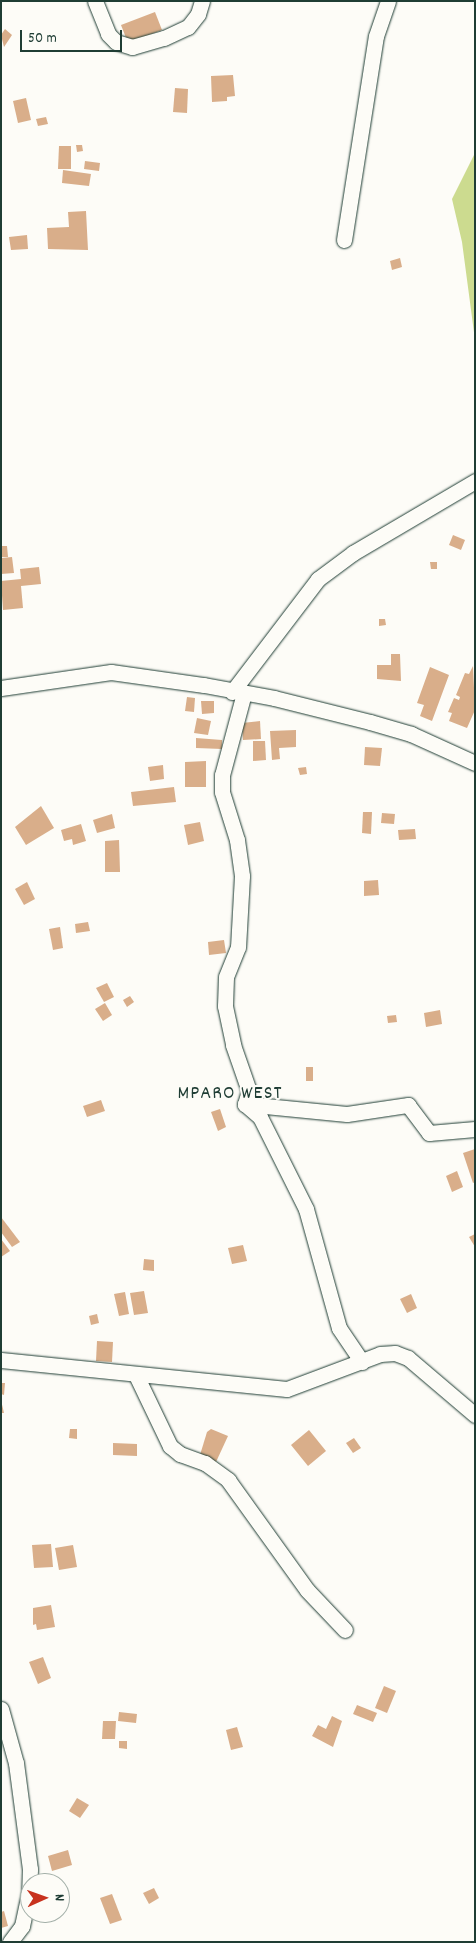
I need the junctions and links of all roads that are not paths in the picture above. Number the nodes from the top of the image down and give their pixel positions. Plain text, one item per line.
1 (96, 1) edge
2 (202, 1) edge
3 (388, 1) edge
4 (344, 240) dead end
5 (475, 481) edge
6 (1, 688) edge
7 (238, 692) junction
8 (475, 763) edge
9 (245, 1104) junction
10 (475, 1129) edge
11 (1, 1360) edge
12 (362, 1362) junction
13 (136, 1375) junction
14 (475, 1415) edge
15 (345, 1630) dead end
16 (1, 1709) edge
17 (22, 1926) junction
18 (10, 1942) edge
19 (22, 1942) edge

1 - 2 street
3 - 4 street
5 - 7 street
6 - 7 street
7 - 8 street
7 - 9 street
9 - 10 street
9 - 12 street
11 - 13 street
12 - 13 street
12 - 14 street
13 - 15 street
16 - 17 street
17 - 18 street
17 - 19 street

